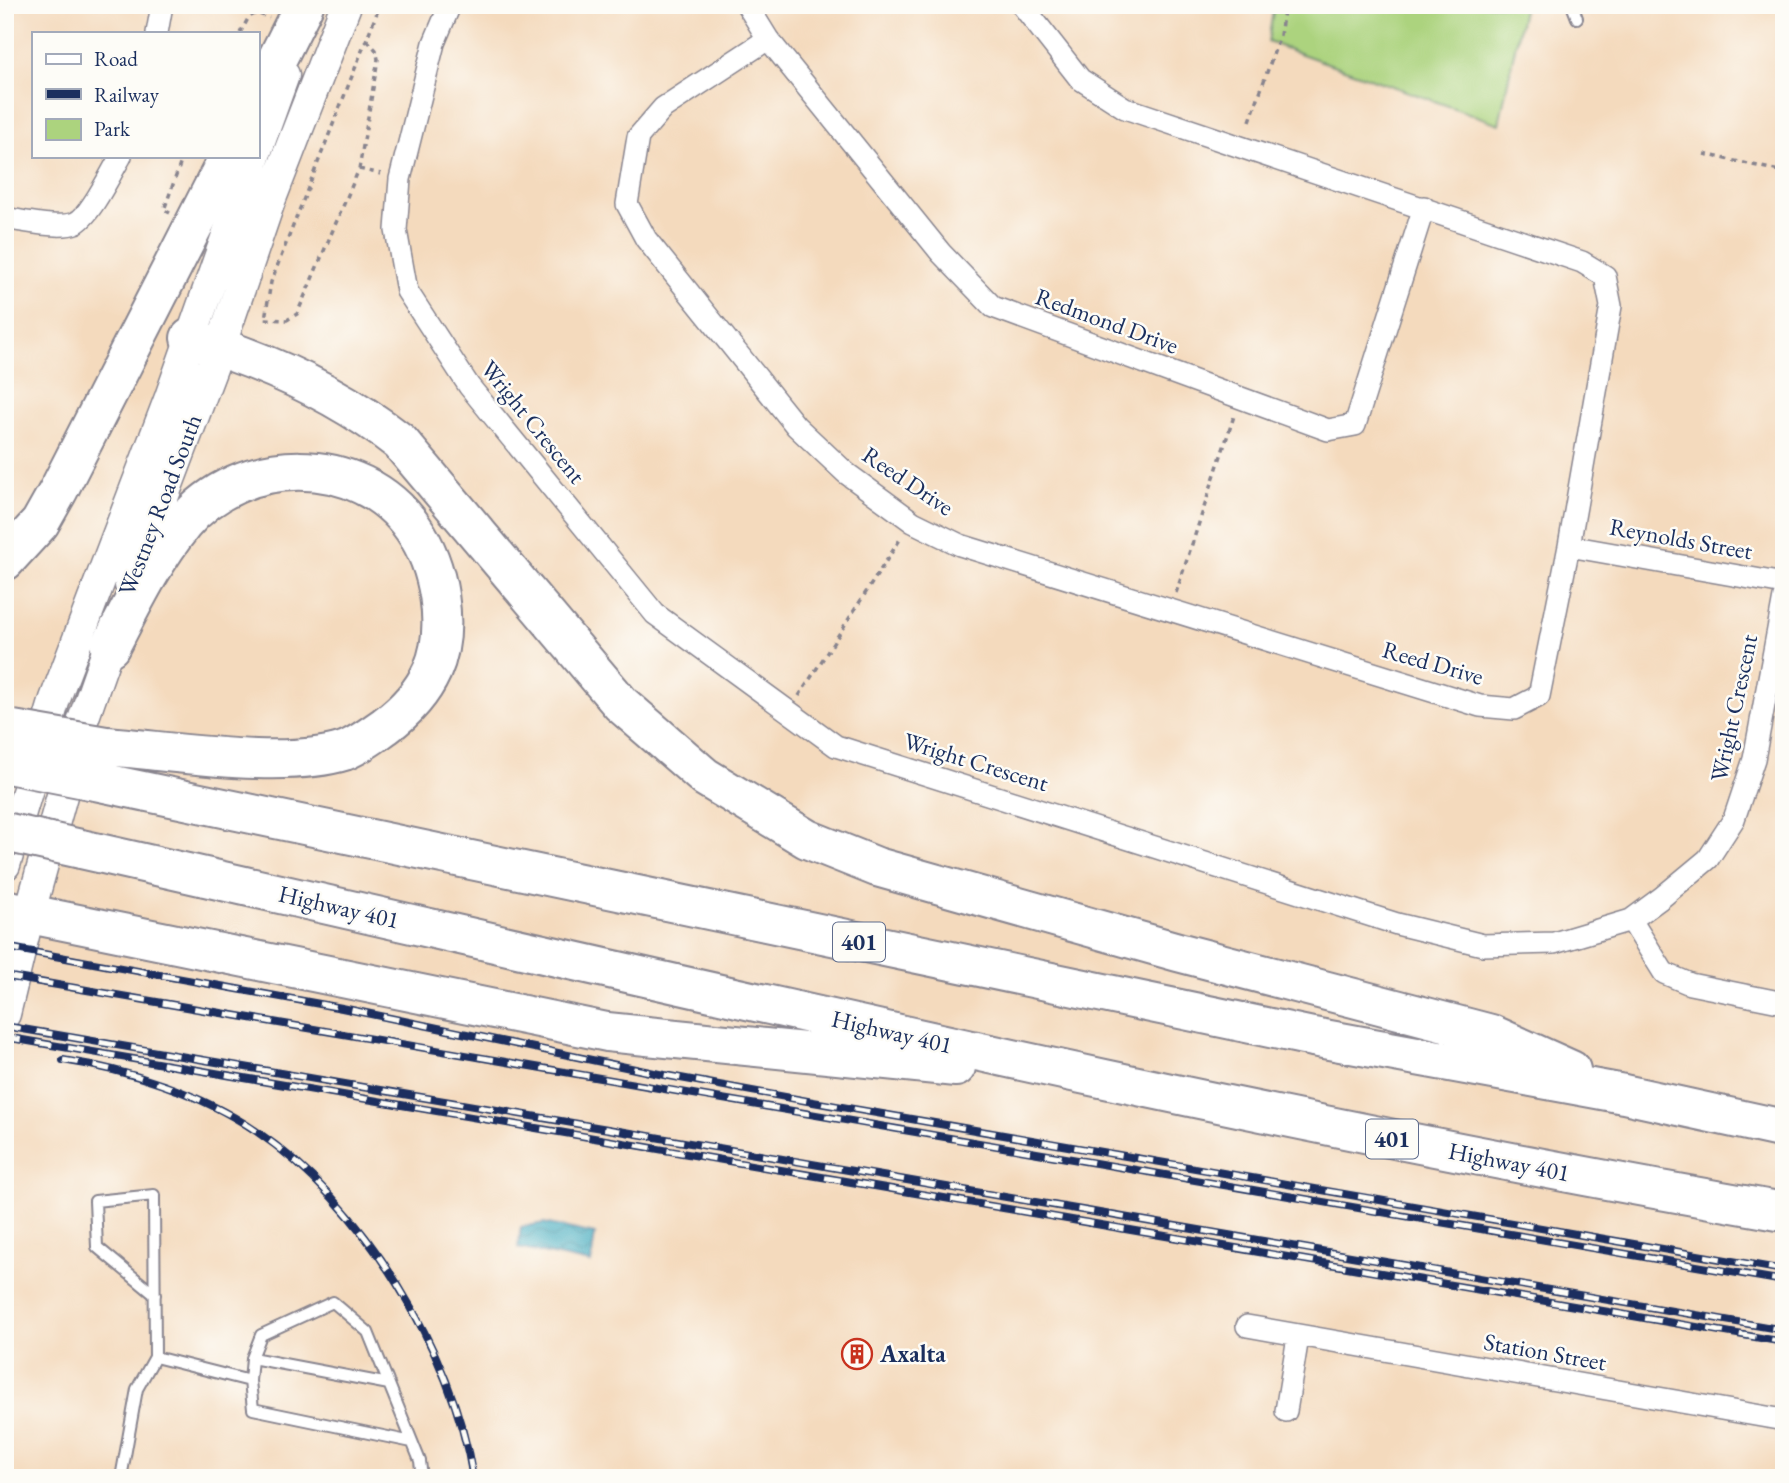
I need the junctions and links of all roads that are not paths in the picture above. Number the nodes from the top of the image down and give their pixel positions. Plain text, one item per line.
1 (162, 5) edge
2 (346, 5) edge
3 (450, 5) edge
4 (747, 5) edge
5 (1022, 5) edge
6 (1572, 5) edge
7 (296, 10) edge
8 (1577, 18) dead end
9 (157, 32) edge
10 (768, 39) junction
11 (259, 94) edge
12 (259, 143) edge
13 (120, 158) edge
14 (228, 158) edge
15 (254, 158) edge
16 (1424, 207) junction
17 (5, 218) edge
18 (205, 343) junction
19 (1569, 546) junction
20 (5, 561) edge
21 (1784, 584) edge
22 (1784, 597) edge
23 (110, 647) junction
24 (8, 746) edge
25 (101, 764) junction
26 (5, 832) edge
27 (5, 864) edge
28 (17, 912) edge
29 (1631, 920) junction
30 (1784, 1003) edge
31 (5, 1014) edge
32 (1624, 1094) junction
33 (1187, 1098) junction
34 (1784, 1129) edge
35 (1784, 1212) edge
36 (155, 1296) junction
37 (1247, 1326) dead end
38 (1298, 1337) junction
39 (155, 1357) junction
40 (252, 1358) junction
41 (250, 1381) junction
42 (389, 1384) junction
43 (1286, 1410) dead end
44 (1784, 1420) edge
45 (412, 1442) junction
46 (121, 1478) edge
47 (422, 1478) edge

1 - 9 street
2 - 18 main road, Westney Road South
3 - 29 street, Wright Crescent
4 - 10 street, Redmond Drive
5 - 16 street, Reed Drive
6 - 8 lane
7 - 11 highway
7 - 12 main road
10 - 16 street, Redmond Drive
10 - 19 street, Reed Drive
13 - 17 street
14 - 20 highway
15 - 18 main road, Westney Road South
16 - 19 street, Reed Drive
18 - 23 main road, Westney Road South
18 - 27 main road, Westney Road South
18 - 32 highway
19 - 21 street, Reynolds Street
22 - 29 street, Wright Crescent
23 - 25 highway
23 - 28 main road, Westney Road South
24 - 25 highway, 401, bridge
25 - 32 highway, 401
26 - 33 highway, Highway 401 / 401, bridge
28 - 31 main road, Westney Road South
28 - 33 highway
29 - 30 street
32 - 34 highway, 401
33 - 35 highway, Highway 401 / 401
36 - 36 lane
36 - 39 lane
37 - 38 street, Station Street
38 - 43 street
38 - 44 street, Station Street
39 - 41 lane
39 - 46 lane
40 - 41 lane
40 - 42 lane
40 - 42 lane
41 - 45 lane
42 - 45 lane
45 - 47 lane

